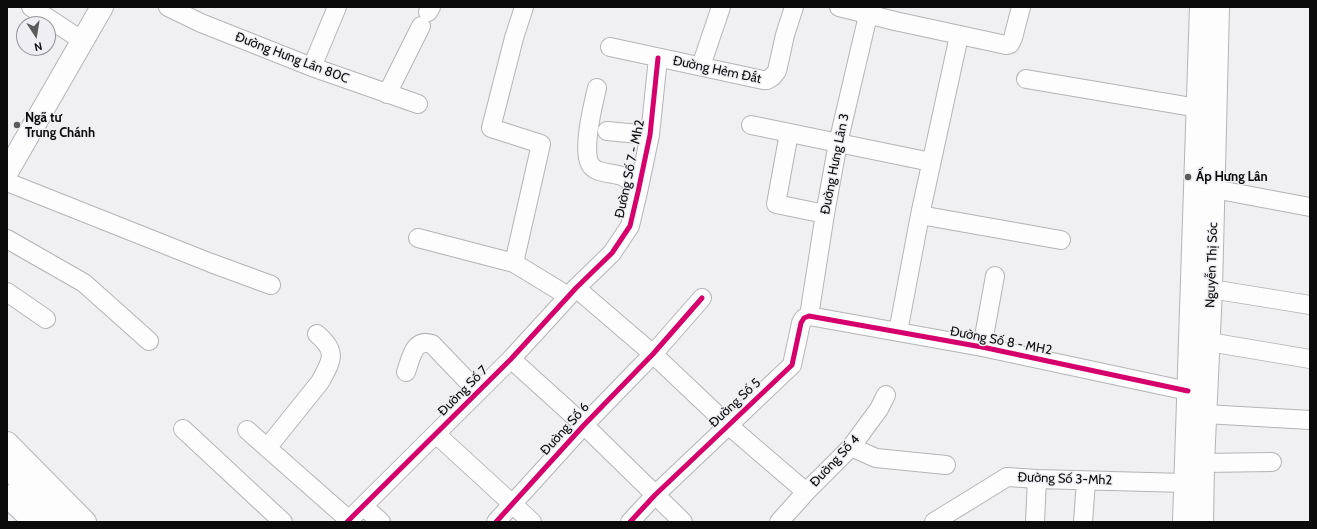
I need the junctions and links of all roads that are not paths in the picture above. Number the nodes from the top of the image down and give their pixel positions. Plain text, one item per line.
1 (31, 7) edge
2 (102, 7) edge
3 (168, 7) edge
4 (337, 7) edge
5 (524, 7) edge
6 (721, 7) edge
7 (794, 7) edge
8 (839, 7) edge
9 (1021, 7) edge
10 (1207, 8) edge
11 (869, 11) edge
12 (427, 15) edge
13 (959, 36) junction
14 (83, 41) junction
15 (610, 47) dead end
16 (658, 58) junction
17 (701, 66) junction
18 (312, 67) junction
19 (1026, 79) dead end
20 (597, 88) dead end
21 (387, 94) junction
22 (418, 104) dead end
23 (1198, 108) junction
24 (751, 125) dead end
25 (607, 131) dead end
26 (789, 133) junction
27 (650, 135) junction
28 (838, 143) junction
29 (932, 162) junction
30 (7, 172) edge
31 (7, 182) edge
32 (1214, 188) junction
33 (638, 192) junction
34 (1310, 207) edge
35 (825, 214) junction
36 (920, 215) junction
37 (418, 238) dead end
38 (7, 239) edge
39 (1061, 240) dead end
40 (514, 263) junction
41 (995, 276) dead end
42 (271, 285) dead end
43 (1211, 289) junction
44 (7, 292) edge
45 (572, 292) junction
46 (702, 298) dead end
47 (1310, 305) edge
48 (809, 316) junction
49 (46, 320) dead end
50 (898, 332) junction
51 (317, 334) dead end
52 (148, 341) dead end
53 (1209, 342) junction
54 (982, 347) junction
55 (653, 354) junction
56 (511, 359) junction
57 (1310, 359) edge
58 (406, 372) dead end
59 (1188, 391) junction
60 (478, 392) junction
61 (886, 395) dead end
62 (1205, 414) junction
63 (1310, 420) edge
64 (584, 424) junction
65 (728, 424) junction
66 (183, 429) dead end
67 (247, 430) dead end
68 (436, 434) junction
69 (7, 443) edge
70 (851, 447) junction
71 (267, 448) junction
72 (1203, 462) junction
73 (1272, 462) dead end
74 (946, 465) dead end
75 (7, 467) edge
76 (1037, 479) junction
77 (1086, 481) junction
78 (1185, 483) junction
79 (806, 492) junction
80 (655, 495) junction
81 (7, 496) edge
82 (513, 504) junction
83 (363, 506) junction
84 (348, 521) edge
85 (35, 522) edge
86 (62, 522) edge
87 (85, 522) edge
88 (283, 522) edge
89 (381, 522) edge
90 (496, 522) edge
91 (532, 522) edge
92 (630, 522) edge
93 (683, 522) edge
94 (779, 522) edge
95 (934, 522) edge
96 (1035, 522) edge
97 (1084, 522) edge
98 (1184, 522) edge
99 (1202, 522) edge

1 - 14 street
2 - 14 main road
3 - 18 street, Đường Hưng Lân 80C
4 - 18 street
5 - 40 street
6 - 17 street
7 - 17 street, Đường Hẻm Đắt
8 - 11 street
9 - 13 street
10 - 23 main road, Nguyễn Thị Sóc
10 - 32 main road, Nguyễn Thị Sóc
11 - 13 street
11 - 28 street, Đường Hưng Lân 3
12 - 21 street
13 - 29 street
14 - 30 main road
15 - 16 street, Đường Hẻm Đắt
16 - 17 street, Đường Hẻm Đắt
16 - 27 street, Đường Số 7 - Mh2
18 - 21 street, Đường Hưng Lân 80C
19 - 23 street
20 - 33 street
21 - 22 street, Đường Hưng Lân 80C
23 - 59 main road, Nguyễn Thị Sóc
24 - 26 street
25 - 27 street
26 - 28 street
26 - 35 street
27 - 33 street, Đường Số 7 - Mh2
28 - 29 street
28 - 35 street, Đường Hưng Lân 3
29 - 36 street
31 - 42 street
32 - 34 street
32 - 43 main road, Nguyễn Thị Sóc
33 - 45 street, Đường Số 7 - Mh2
35 - 48 street, Đường Hưng Lân 3
36 - 39 street
36 - 50 street
37 - 40 street
38 - 52 street
40 - 45 street
41 - 54 street
43 - 47 street
43 - 53 main road, Nguyễn Thị Sóc
44 - 49 street
45 - 55 street
45 - 56 street, Đường Số 7
46 - 55 street, Đường Số 6
48 - 50 street, Đường Số 8 - MH2
48 - 65 street, Đường Số 5
50 - 54 street, Đường Số 8 - MH2
51 - 71 street
53 - 57 street
53 - 62 main road, Nguyễn Thị Sóc
54 - 59 street, Đường Số 8 - MH2
55 - 64 street, Đường Số 6
55 - 65 street
56 - 60 street, Đường Số 7
56 - 64 street
58 - 60 street
59 - 78 main road, Nguyễn Thị Sóc
60 - 68 street, Đường Số 7
61 - 70 street, Đường Số 4
62 - 63 street
62 - 72 main road, Nguyễn Thị Sóc
64 - 80 street
64 - 82 street, Đường Số 6
65 - 79 street
65 - 80 street, Đường Số 5
66 - 88 street
67 - 71 street
68 - 82 street
68 - 83 street, Đường Số 7
69 - 87 main road
70 - 74 street
70 - 79 street, Đường Số 4
71 - 84 street
72 - 73 street
72 - 99 main road, Nguyễn Thị Sóc
75 - 86 main road
76 - 77 street, Đường Số 3-Mh2
76 - 95 street, Đường Số 3-Mh2
76 - 96 street
77 - 78 street, Đường Số 3-Mh2
77 - 97 street
78 - 98 main road, Nguyễn Thị Sóc
79 - 94 street, Đường Số 4
80 - 92 street, Đường Số 5
80 - 93 street
81 - 85 main road
82 - 90 street, Đường Số 6
82 - 91 street
83 - 84 street
83 - 89 street

